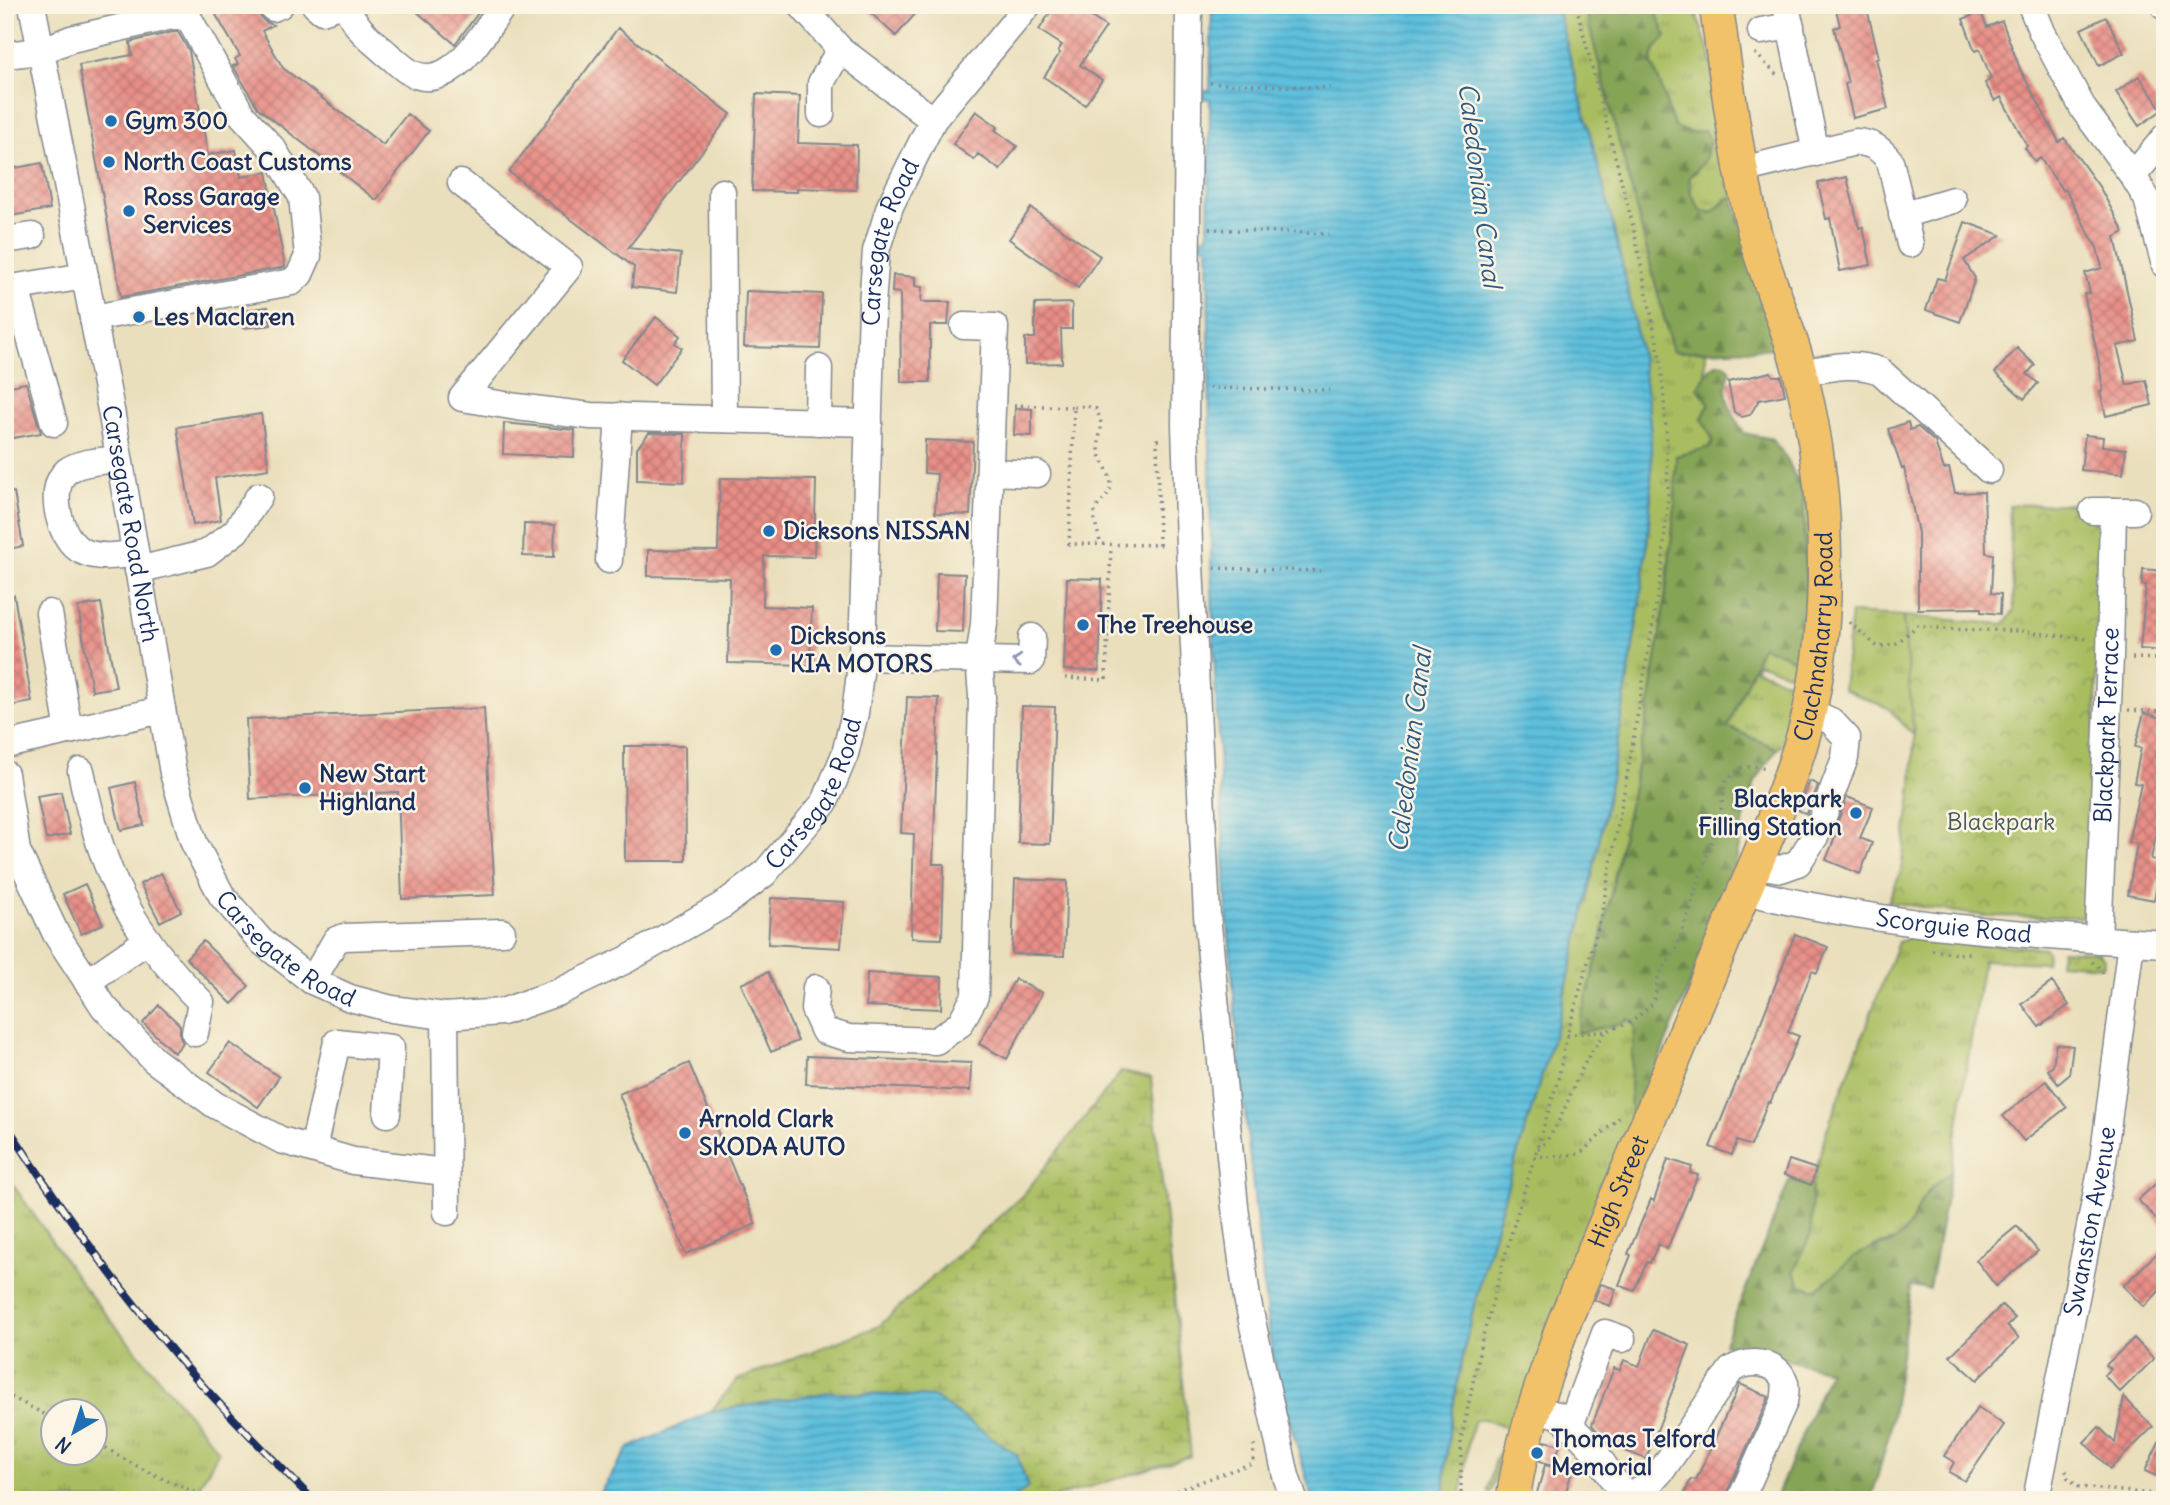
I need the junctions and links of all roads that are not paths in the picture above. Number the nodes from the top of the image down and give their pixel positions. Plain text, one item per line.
1 (32, 5) edge
2 (315, 5) edge
3 (340, 5) edge
4 (346, 5) edge
5 (504, 5) edge
6 (801, 5) edge
7 (1028, 5) edge
8 (1189, 5) edge
9 (1716, 5) edge
10 (2031, 5) edge
11 (1788, 15) edge
12 (1760, 31) dead end
13 (841, 49) junction
14 (41, 51) junction
15 (5, 55) edge
16 (821, 114) dead end
17 (933, 120) junction
18 (2165, 138) edge
19 (1816, 153) junction
20 (1742, 170) junction
21 (2133, 176) junction
22 (461, 183) dead end
23 (722, 192) dead end
24 (1953, 200) dead end
25 (1902, 215) junction
26 (32, 236) dead end
27 (5, 240) edge
28 (1910, 244) dead end
29 (2165, 265) edge
30 (85, 276) junction
31 (11, 288) edge
32 (93, 318) junction
33 (964, 326) dead end
34 (819, 368) dead end
35 (1801, 373) junction
36 (619, 416) junction
37 (724, 419) junction
38 (818, 422) junction
39 (54, 423) dead end
40 (869, 423) junction
41 (119, 459) junction
42 (1989, 470) dead end
43 (990, 472) junction
44 (1037, 474) dead end
45 (260, 496) dead end
46 (2114, 511) dead end
47 (609, 560) dead end
48 (137, 562) junction
49 (48, 613) dead end
50 (1032, 637) dead end
51 (862, 657) junction
52 (979, 659) junction
53 (162, 710) junction
54 (1810, 712) junction
55 (69, 731) junction
56 (5, 745) edge
57 (81, 771) dead end
58 (173, 773) joint
59 (5, 774) edge
60 (1750, 878) junction
61 (502, 932) dead end
62 (148, 940) junction
63 (2131, 942) junction
64 (2165, 944) edge
65 (2091, 949) junction
66 (312, 981) junction
67 (87, 982) junction
68 (816, 988) dead end
69 (445, 1016) junction
70 (195, 1033) dead end
71 (387, 1114) dead end
72 (313, 1149) junction
73 (445, 1172) junction
74 (447, 1212) dead end
75 (1622, 1339) dead end
76 (1534, 1409) junction
77 (1570, 1426) junction
78 (1743, 1494) dead end
79 (1294, 1500) edge
80 (1513, 1500) edge
81 (2037, 1500) edge

1 - 14 street, Carsegate Road North
2 - 3 street
4 - 5 street
6 - 13 street
7 - 17 street, Carsegate Road
8 - 79 street
9 - 20 main road, Clachnaharry Road
10 - 21 street
11 - 12 street
11 - 19 street
13 - 16 street
13 - 17 street
14 - 15 street
14 - 30 street, Carsegate Road North
14 - 32 street
17 - 40 street, Carsegate Road
18 - 21 street
19 - 20 street
19 - 25 street
20 - 35 main road, Clachnaharry Road
21 - 29 street
22 - 36 street
23 - 37 street
24 - 25 street
25 - 28 street
26 - 27 street
30 - 31 street
30 - 32 street, Carsegate Road North
31 - 39 street
32 - 41 street, Carsegate Road North
33 - 43 street
34 - 38 street
35 - 42 street
35 - 54 main road, Clachnaharry Road
36 - 37 street
36 - 47 street
37 - 38 street
38 - 40 street
40 - 51 street, Carsegate Road
41 - 48 street, Carsegate Road North
41 - 48 street
43 - 44 street
43 - 52 street
45 - 48 street
46 - 65 street, Blackpark Terrace
48 - 53 street, Carsegate Road North
49 - 55 street
50 -> 52 street
51 - 52 street
51 - 69 street, Carsegate Road
52 - 68 street
53 - 55 street
53 - 58 street, Carsegate Road North
54 - 60 main road, Clachnaharry Road
54 - 60 street
55 - 56 street
57 - 62 street
58 - 66 street, Carsegate Road
59 - 67 street
60 - 65 street, Scorguie Road
60 - 76 main road, High Street
61 - 66 street
62 - 67 street
62 - 70 street
63 - 64 street, Scorguie Road
63 - 65 street, Scorguie Road
63 - 81 street, Swanston Avenue
66 - 69 street, Carsegate Road
67 - 72 street
69 - 73 street
71 - 72 street
72 - 73 street
73 - 74 street
75 - 77 street
76 - 77 street
76 - 80 main road, High Street
77 - 78 street

